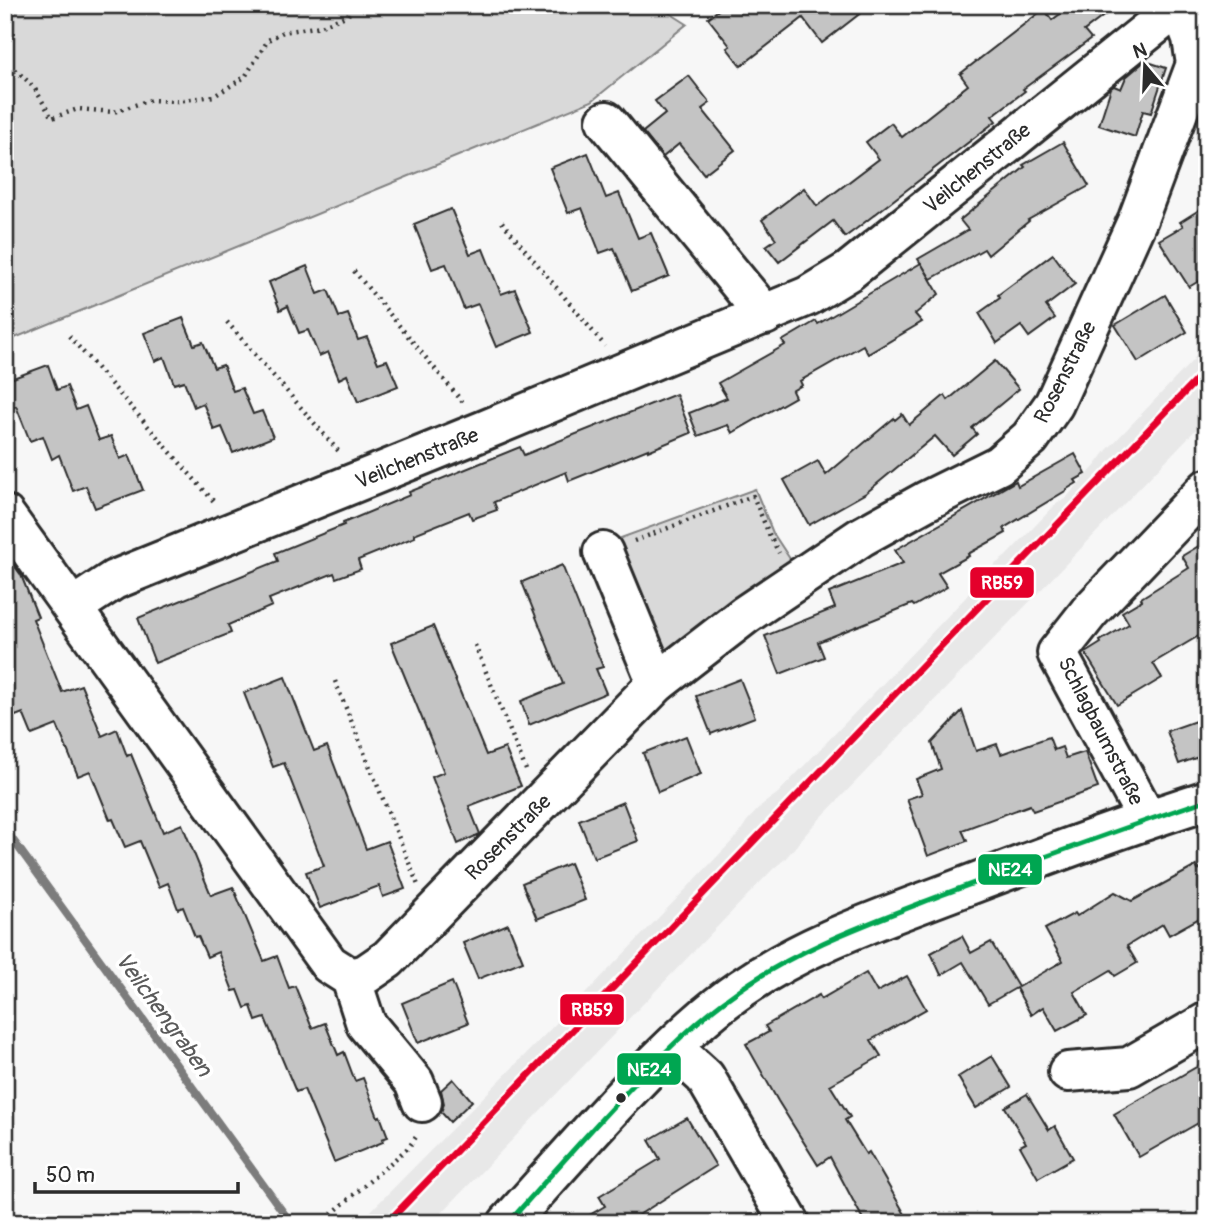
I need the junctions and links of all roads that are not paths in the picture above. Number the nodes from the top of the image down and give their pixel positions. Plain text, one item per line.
1 (1180, 6) edge
2 (606, 121) dead end
3 (765, 315) junction
4 (1207, 489) edge
5 (5, 515) edge
6 (603, 552) road end
7 (73, 607) junction
8 (657, 683) junction
9 (1207, 800) edge
10 (1145, 820) junction
11 (351, 978) junction
12 (1207, 1022) edge
13 (672, 1047) junction
14 (1069, 1072) dead end
15 (422, 1102) road end
16 (508, 1223) edge
17 (790, 1223) edge

1 - 3 street, Veilchenstraße
1 - 8 street, Rosenstraße
2 - 3 street
3 - 7 street, Veilchenstraße
4 - 10 street, Schlagbaumstraße
5 - 7 street
6 - 8 street
7 - 11 street
8 - 11 street, Rosenstraße
9 - 10 street, Schlagbaumstraße
10 - 13 street, Schlagbaumstraße
11 - 15 street
12 - 14 street
13 - 16 street, Schlagbaumstraße
13 - 17 street

